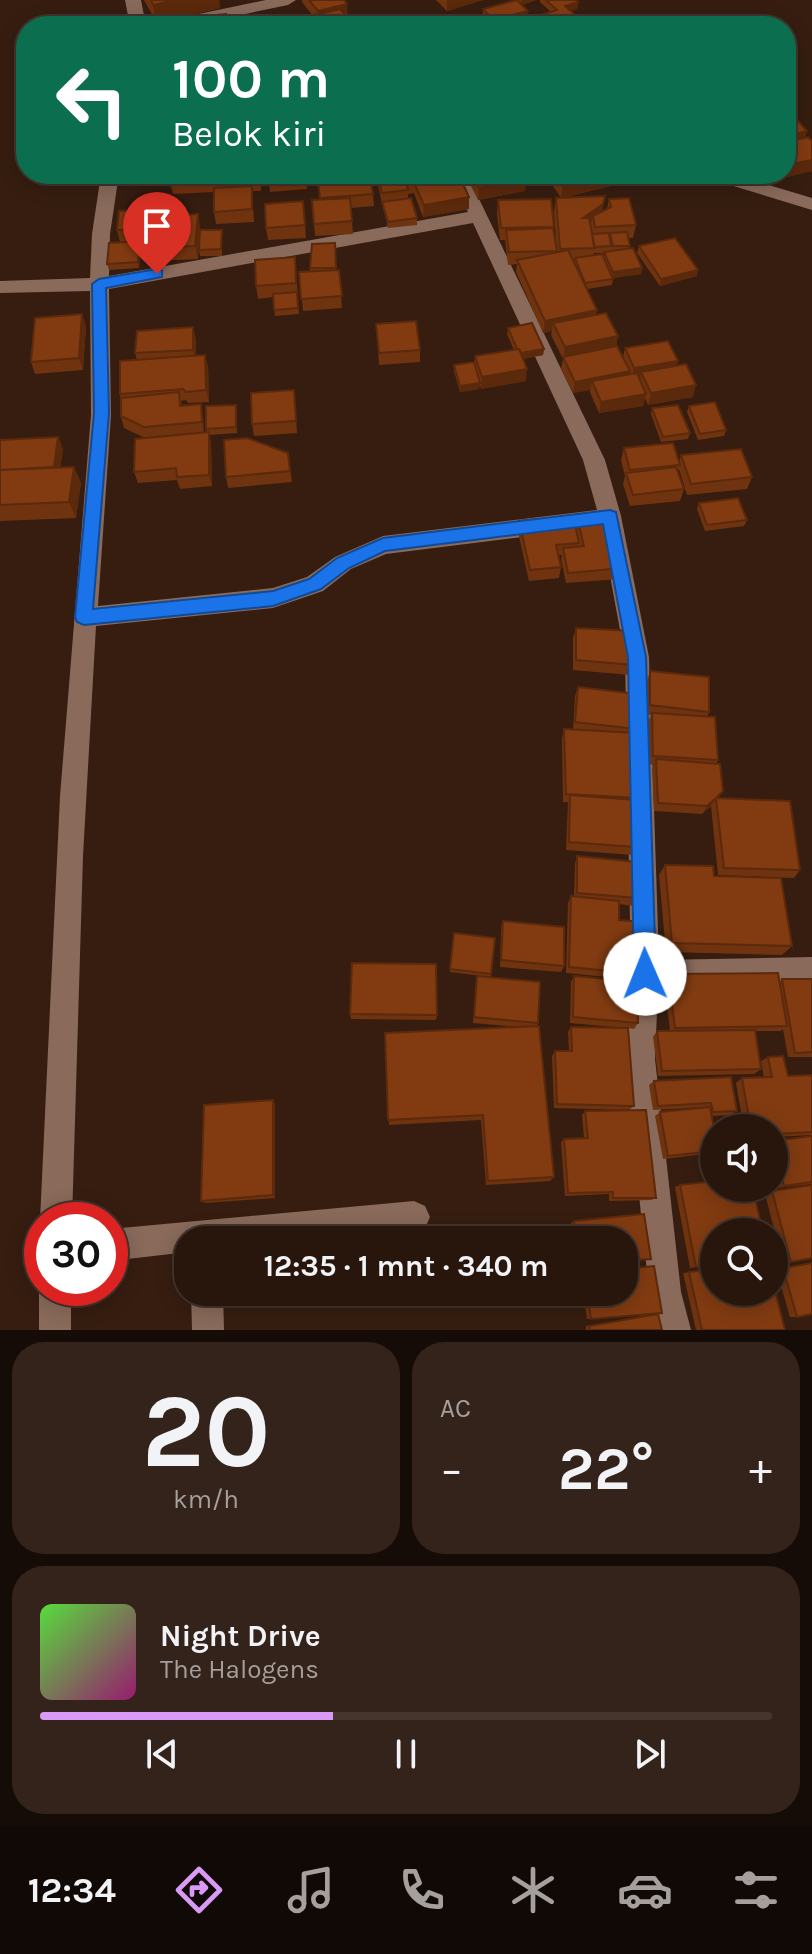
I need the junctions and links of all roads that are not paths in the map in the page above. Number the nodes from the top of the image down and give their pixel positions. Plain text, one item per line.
1 (288, 0) edge
2 (212, 16) edge
3 (108, 184) edge
4 (463, 184) edge
5 (746, 184) edge
6 (812, 204) edge
7 (478, 216) junction
8 (99, 284) junction
9 (0, 287) edge
10 (610, 516) junction
11 (84, 617) junction
12 (812, 971) edge
13 (645, 974) junction
14 (57, 1202) edge
15 (414, 1217) dead end
16 (320, 1226) edge
17 (174, 1240) edge
18 (128, 1244) edge
19 (55, 1306) edge
20 (207, 1306) edge
21 (55, 1330) edge
22 (208, 1330) edge
23 (675, 1330) edge

1 - 2 street
3 - 8 street
4 - 7 street
5 - 6 street
7 - 8 street
7 - 10 street
8 - 9 street
8 - 11 street
10 - 11 street
10 - 13 street
11 - 14 street
12 - 13 street
13 - 23 street
15 - 16 street
17 - 18 street
19 - 21 street
20 - 22 street

